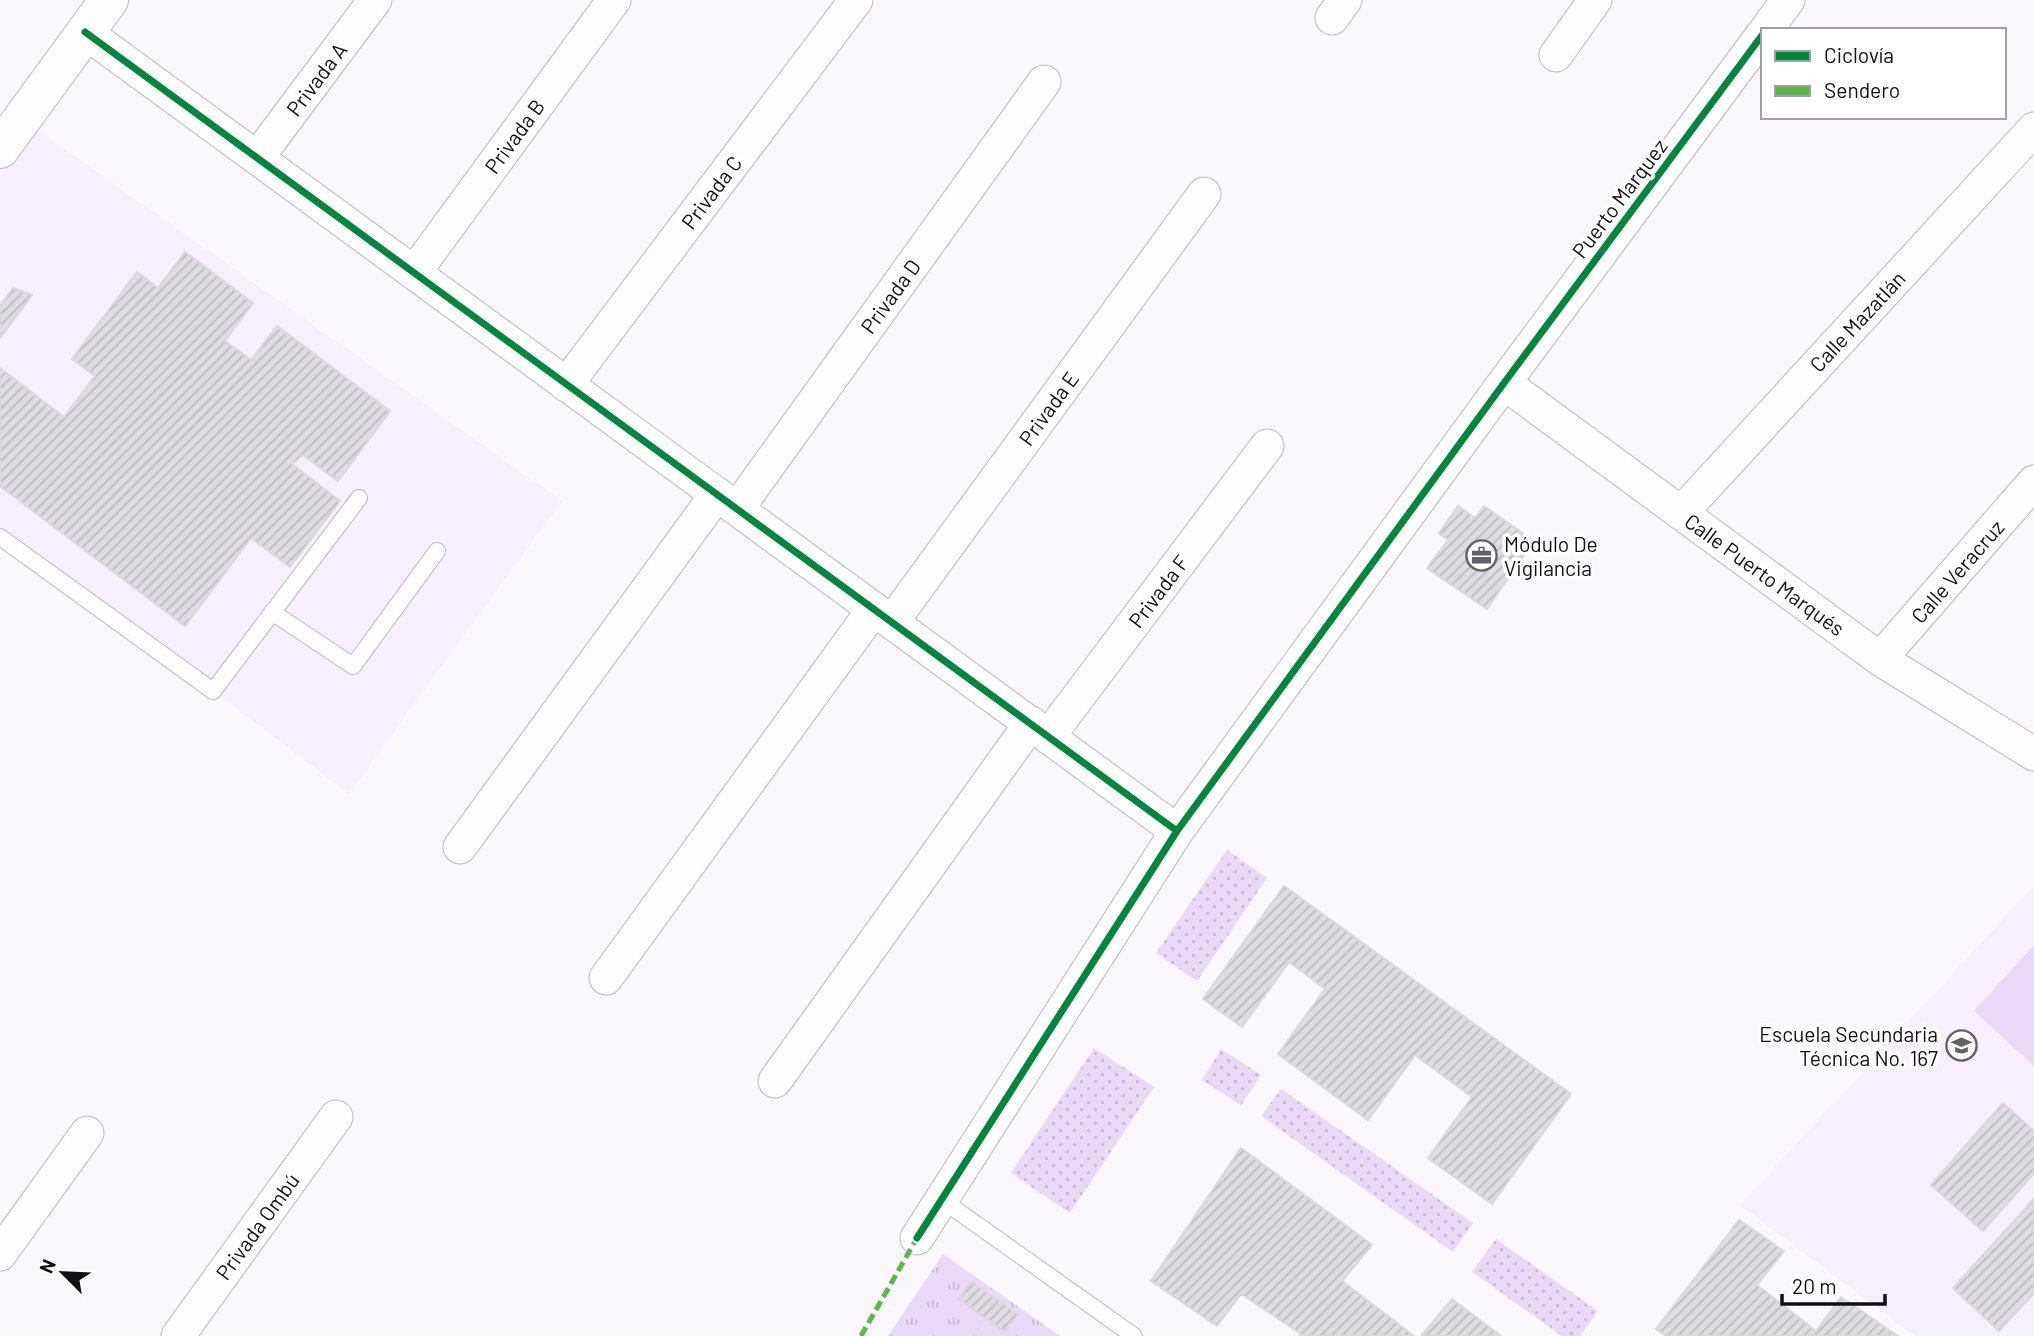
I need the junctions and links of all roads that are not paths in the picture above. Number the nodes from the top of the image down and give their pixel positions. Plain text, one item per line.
1 (109, 0) edge
2 (375, 0) edge
3 (614, 0) edge
4 (856, 0) edge
5 (1595, 0) edge
6 (1788, 0) edge
7 (1767, 28) edge
8 (85, 32) junction
9 (1761, 37) edge
10 (1556, 55) dead end
11 (1044, 82) dead end
12 (2034, 129) edge
13 (0, 149) edge
14 (257, 158) junction
15 (1204, 194) dead end
16 (414, 273) junction
17 (1504, 383) junction
18 (566, 385) junction
19 (1267, 446) dead end
20 (2034, 482) edge
21 (359, 498) dead end
22 (727, 502) junction
23 (1681, 513) junction
24 (0, 537) edge
25 (437, 551) dead end
26 (272, 612) junction
27 (883, 616) junction
28 (1880, 659) junction
29 (1040, 730) junction
30 (2034, 754) edge
31 (1177, 831) junction
32 (460, 847) dead end
33 (606, 978) dead end
34 (775, 1081) dead end
35 (336, 1117) dead end
36 (87, 1133) dead end
37 (942, 1200) junction
38 (917, 1238) dead end
39 (0, 1254) edge
40 (178, 1336) edge
41 (1134, 1336) edge

1 - 8 main road
2 - 14 street, Privada A
3 - 16 street, Privada B
4 - 18 street, Privada C
5 - 10 street
6 - 7 street
8 - 13 main road
8 - 14 street
9 - 17 street, Puerto Marquez
11 - 22 street, Privada D
12 - 23 street, Calle Mazatlán
14 - 16 street
15 - 27 street, Privada E
16 - 18 street
17 - 23 street, Calle Puerto Marqués
17 - 31 street, Puerto Marquez
18 - 22 street
19 - 29 street, Privada F
20 - 28 street, Calle Veracruz
21 - 26 lane
22 - 27 street
22 - 32 street, Privada D
23 - 28 street, Calle Puerto Marqués
24 - 26 lane
25 - 26 lane
27 - 29 street
27 - 33 street, Privada E
28 - 30 street, Calle Puerto Marqués
29 - 31 street
29 - 34 street, Privada F
31 - 37 street, Puerto Marquez
35 - 40 street, Privada Ombú
36 - 39 street
37 - 38 street, Puerto Marquez
37 - 41 lane

